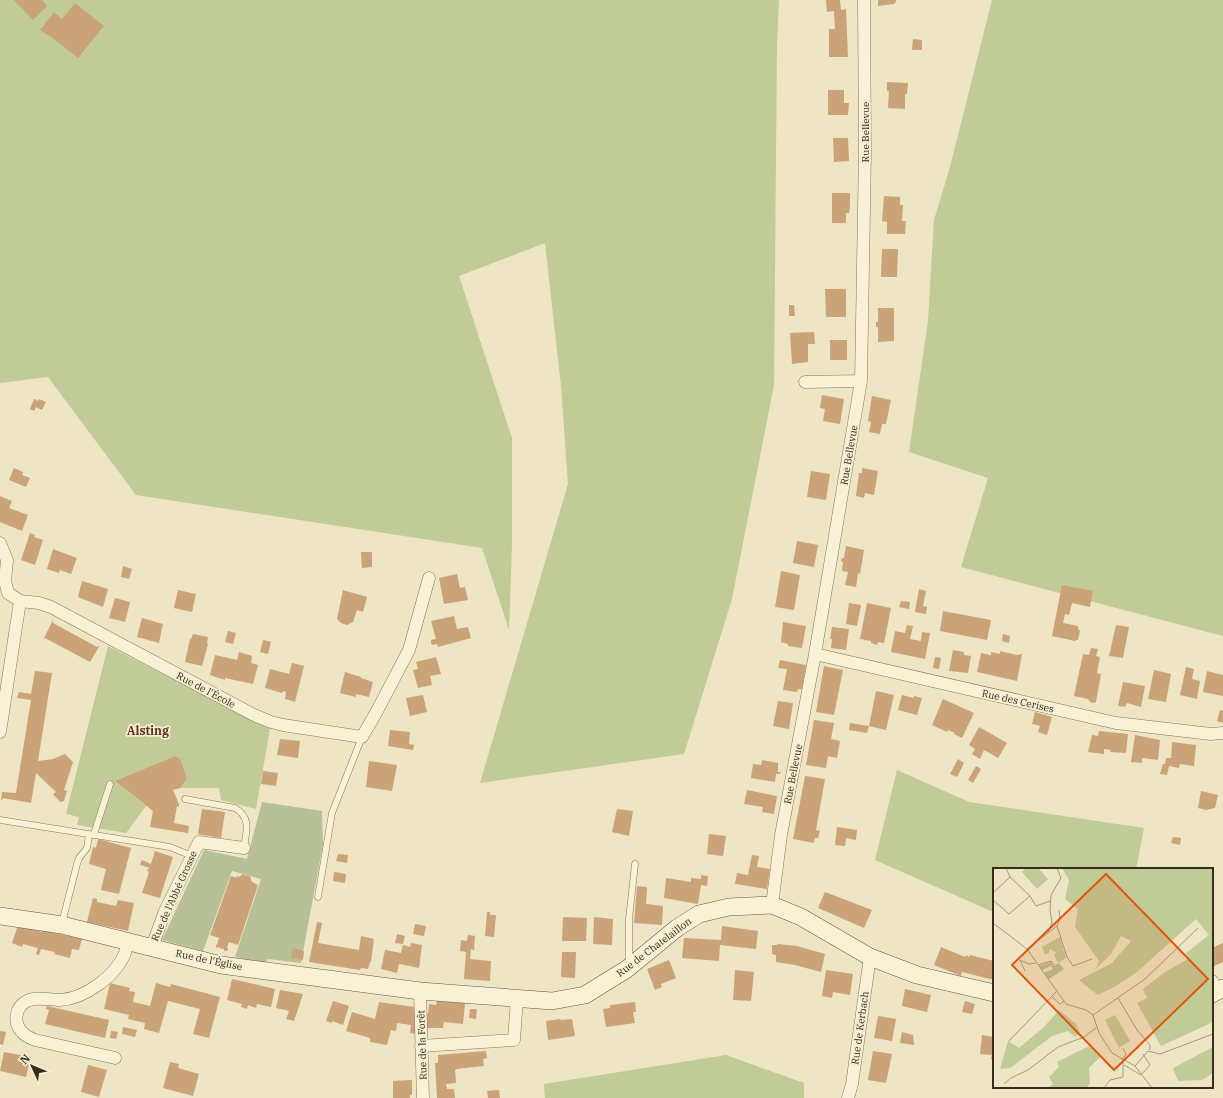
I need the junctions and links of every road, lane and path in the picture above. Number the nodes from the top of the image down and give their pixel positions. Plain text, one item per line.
1 (864, 0) edge
2 (805, 382) dead end
3 (861, 382) junction
4 (0, 543) edge
5 (430, 578) dead end
6 (20, 601) junction
7 (815, 654) junction
8 (3, 687) edge
9 (0, 732) edge
10 (1223, 733) edge
11 (362, 737) junction
12 (110, 784) dead end
13 (185, 799) dead end
14 (0, 820) edge
15 (92, 834) junction
16 (244, 848) joint
17 (192, 856) junction
18 (635, 864) dead end
19 (318, 897) dead end
20 (772, 905) junction
21 (0, 916) edge
22 (62, 925) junction
23 (128, 941) junction
24 (152, 947) junction
25 (870, 956) junction
26 (629, 968) junction
27 (420, 991) junction
28 (993, 993) edge
29 (517, 999) junction
30 (421, 1046) junction
31 (115, 1058) dead end
32 (423, 1098) edge
33 (848, 1098) edge

1 - 3 street, Rue Bellevue
2 - 3 street
3 - 7 street, Rue Bellevue
4 - 6 street
5 - 11 street
6 - 8 street
6 - 11 street, Rue de l'École
7 - 10 street, Rue des Cerises
7 - 20 street, Rue Bellevue
8 - 9 street
11 - 19 lane
12 - 15 lane
13 - 16 lane
14 - 15 lane
15 - 17 lane
15 - 22 lane
16 - 17 street, Rue de l'Abbé Grosse
17 - 24 street, Rue de l'Abbé Grosse
18 - 26 lane
20 - 25 main road, Rue de Chatelaillon
20 - 26 main road, Rue de Chatelaillon
21 - 22 main road, Rue de l'Église
22 - 23 main road, Rue de l'Église
23 - 24 main road, Rue de l'Église
23 - 31 street
24 - 27 main road, Rue de l'Église
25 - 28 main road, Rue de Chatelaillon
25 - 33 street, Rue de Kerbach
26 - 29 main road, Rue de Chatelaillon
27 - 29 main road, Rue de Chatelaillon
27 - 30 street, Rue de la Forêt
29 - 30 street
30 - 32 street, Rue de la Forêt

